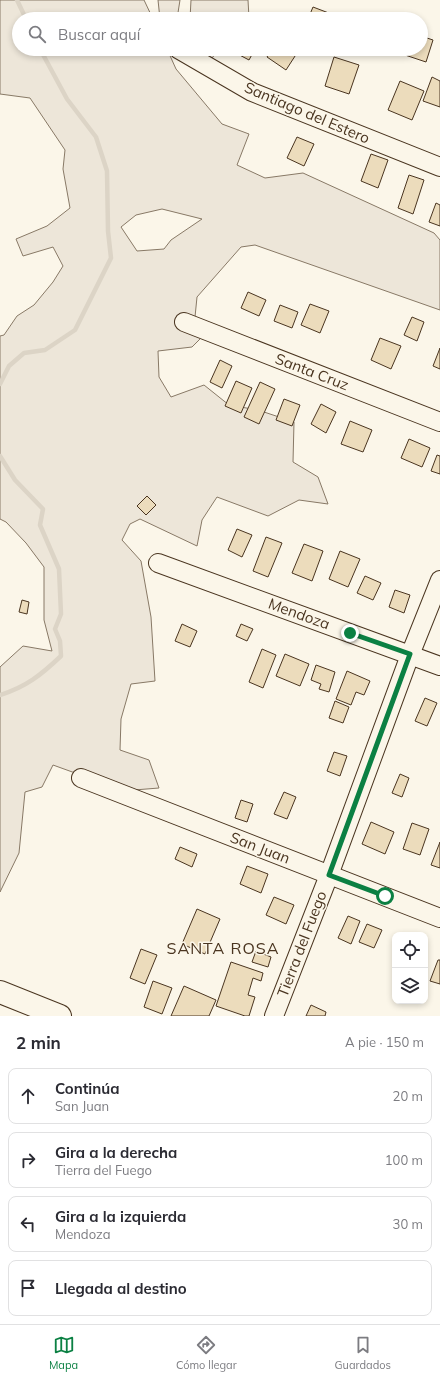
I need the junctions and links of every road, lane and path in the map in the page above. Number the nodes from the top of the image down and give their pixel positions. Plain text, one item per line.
1 (190, 56) edge
2 (440, 167) edge
3 (184, 322) dead end
4 (440, 422) edge
5 (158, 563) dead end
6 (440, 580) edge
7 (410, 654) junction
8 (440, 666) edge
9 (81, 778) dead end
10 (329, 875) junction
11 (440, 918) edge
12 (0, 992) edge
13 (60, 1016) edge
14 (274, 1016) edge

1 - 2 street, Santiago del Estero
3 - 4 street, Santa Cruz
5 - 7 street, Mendoza
6 - 7 street, Tierra del Fuego
7 - 8 street, Mendoza
7 - 10 street, Tierra del Fuego
9 - 10 street, San Juan
10 - 11 street, San Juan
10 - 14 street, Tierra del Fuego
12 - 13 main road

